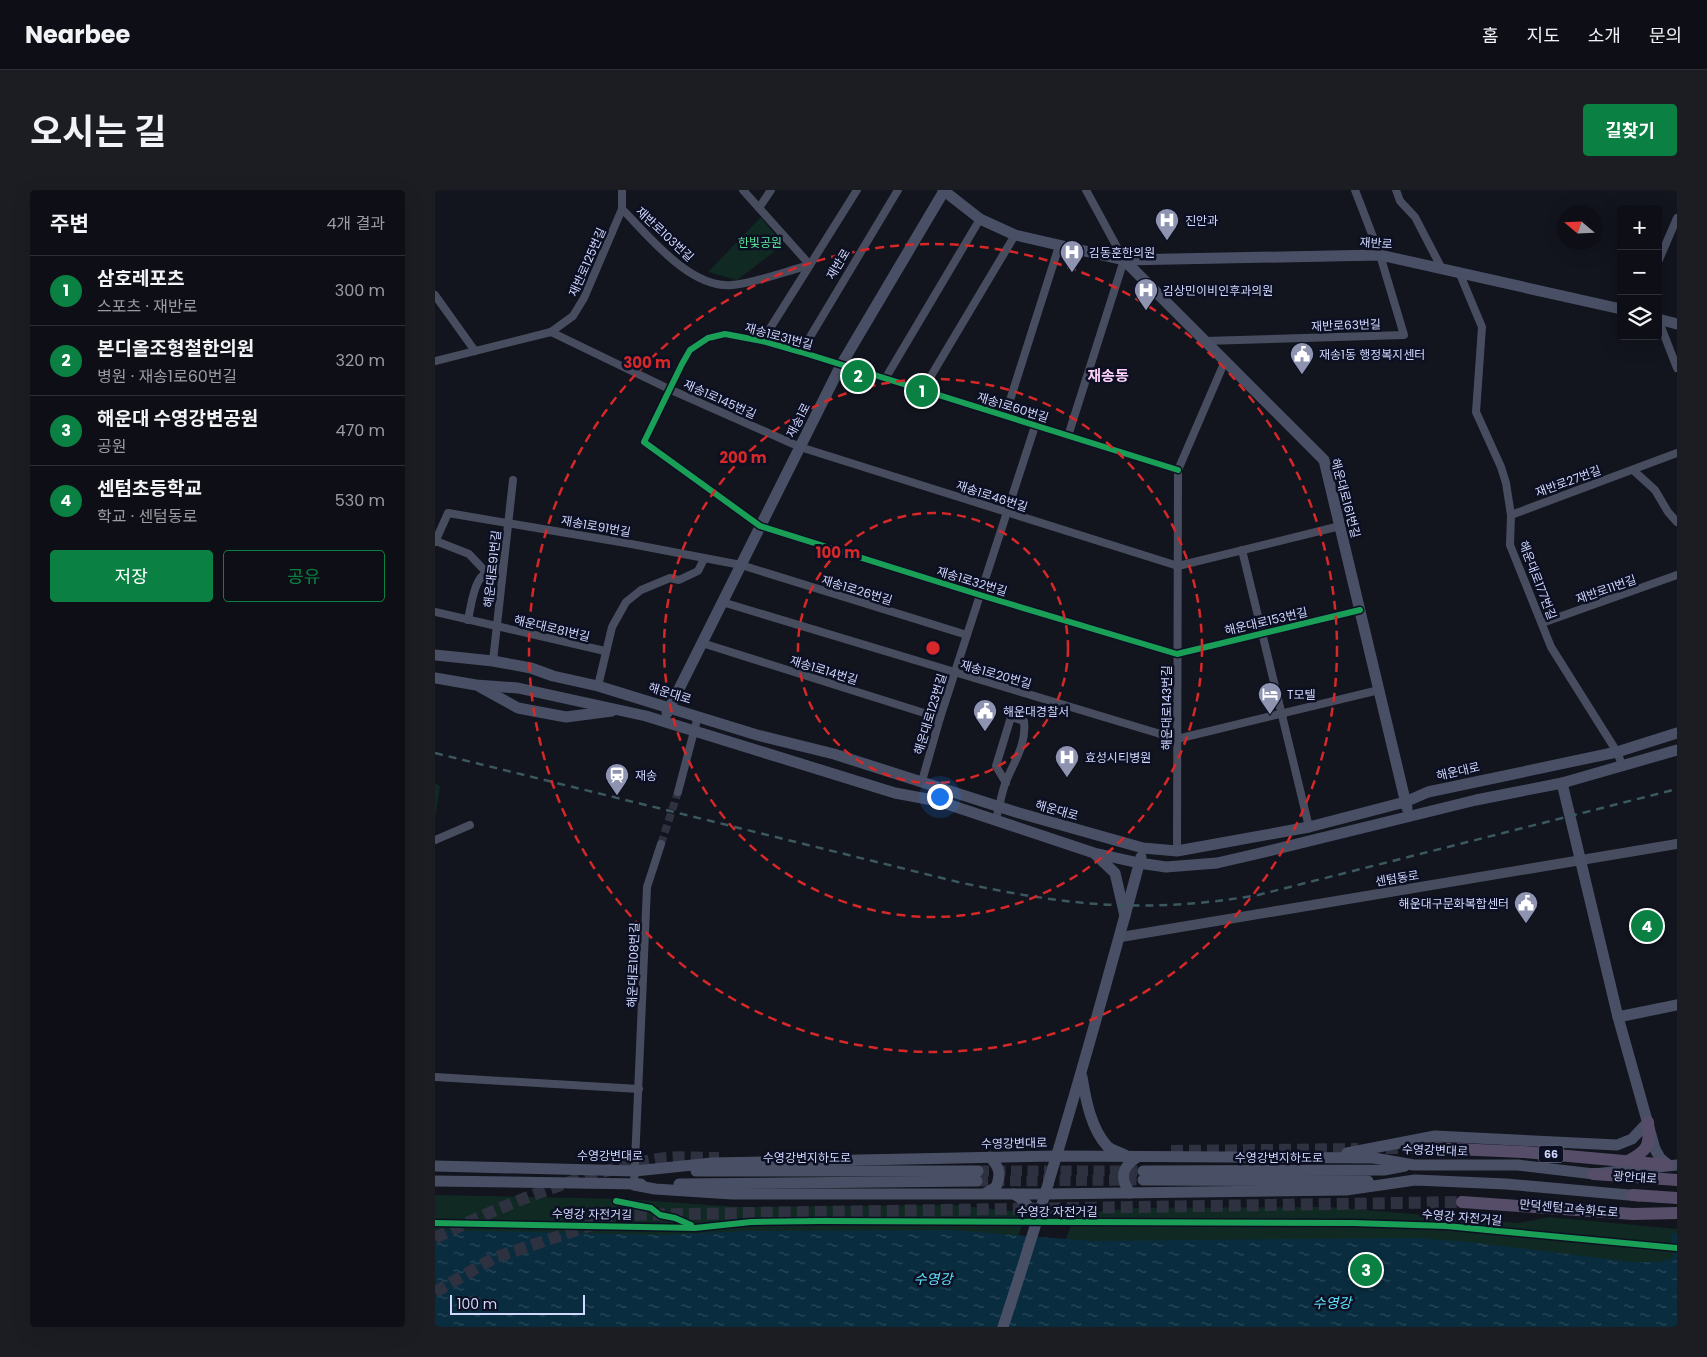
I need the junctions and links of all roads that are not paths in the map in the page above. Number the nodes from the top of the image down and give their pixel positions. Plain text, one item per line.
1 (622, 190) edge
2 (743, 190) edge
3 (771, 190) edge
4 (857, 190) edge
5 (899, 190) edge
6 (944, 190) edge
7 (1086, 190) edge
8 (1355, 190) edge
9 (1396, 190) edge
10 (759, 208) junction
11 (622, 209) junction
12 (1677, 218) edge
13 (980, 219) junction
14 (1015, 235) junction
15 (1059, 246) junction
16 (1662, 253) edge
17 (1380, 255) junction
18 (1124, 260) junction
19 (810, 265) junction
20 (1441, 267) junction
21 (1459, 272) junction
22 (435, 295) edge
23 (1617, 308) edge
24 (1662, 320) edge
25 (1677, 324) edge
26 (1662, 329) edge
27 (551, 332) junction
28 (762, 341) junction
29 (1205, 341) junction
30 (475, 352) junction
31 (801, 352) junction
32 (435, 361) edge
33 (1225, 361) junction
34 (841, 365) junction
35 (1677, 368) edge
36 (885, 379) junction
37 (669, 390) junction
38 (922, 391) junction
39 (1005, 416) junction
40 (1035, 426) junction
41 (1068, 436) junction
42 (800, 447) junction
43 (1677, 453) edge
44 (1178, 470) junction
45 (1633, 470) junction
46 (513, 480) dead end
47 (1007, 513) junction
48 (1511, 515) junction
49 (1677, 522) edge
50 (508, 523) junction
51 (761, 526) junction
52 (1340, 526) junction
53 (436, 542) edge
54 (1242, 550) junction
55 (704, 559) junction
56 (741, 565) junction
57 (1178, 566) junction
58 (503, 568) junction
59 (486, 572) junction
60 (1677, 576) edge
61 (980, 595) junction
62 (723, 602) junction
63 (1360, 610) junction
64 (435, 612) edge
65 (468, 620) junction
66 (1542, 623) junction
67 (497, 627) junction
68 (1262, 634) junction
69 (967, 635) junction
70 (702, 643) junction
71 (605, 651) junction
72 (1177, 654) junction
73 (435, 655) edge
74 (493, 661) junction
75 (954, 674) junction
76 (435, 678) edge
77 (476, 685) junction
78 (597, 686) junction
79 (1379, 690) junction
80 (670, 707) junction
81 (620, 710) junction
82 (1281, 714) junction
83 (698, 716) junction
84 (940, 718) junction
85 (663, 722) junction
86 (694, 732) junction
87 (1677, 734) edge
88 (1177, 739) junction
89 (1677, 750) edge
90 (1617, 752) junction
91 (1623, 767) junction
92 (922, 782) junction
93 (1006, 783) junction
94 (1562, 783) junction
95 (678, 792) tunnel mouth
96 (1405, 802) junction
97 (1000, 806) junction
98 (1409, 816) junction
99 (996, 819) junction
100 (470, 825) dead end
101 (1309, 828) junction
102 (435, 840) edge
103 (661, 844) tunnel mouth
104 (1677, 844) edge
105 (1143, 848) junction
106 (1177, 851) junction
107 (1094, 853) junction
108 (1582, 860) junction
109 (1139, 863) junction
110 (1125, 918) junction
111 (1121, 936) junction
112 (1677, 1005) edge
113 (1618, 1017) junction
114 (1081, 1074) junction
115 (435, 1076) edge
116 (639, 1089) junction
117 (1648, 1122) junction
118 (1433, 1148) tunnel mouth
119 (1057, 1156) junction
120 (990, 1157) junction
121 (1133, 1158) junction
122 (1321, 1158) junction
123 (1628, 1161) junction
124 (1414, 1165) junction
125 (1672, 1165) edge
126 (435, 1166) edge
127 (635, 1171) junction
128 (1594, 1174) junction
129 (1415, 1180) junction
130 (1677, 1180) edge
131 (435, 1181) edge
132 (634, 1185) junction
133 (1130, 1193) junction
134 (984, 1194) junction
135 (1014, 1194) junction
136 (1047, 1194) junction
137 (1633, 1195) junction
138 (1677, 1198) edge
139 (1462, 1202) tunnel mouth
140 (1677, 1204) edge
141 (1677, 1213) edge
142 (1039, 1219) junction
143 (1003, 1327) edge

1 - 11 street, 재반로125번길
2 - 10 street
3 - 10 street
4 - 19 street
5 - 31 street, 재반로
6 - 13 main road, 재반로
6 - 34 main road, 재송1로
7 - 18 street
8 - 17 street
9 - 20 street
10 - 19 street
11 - 19 street, 재반로103번길
11 - 27 street, 재반로125번길
12 - 16 street
13 - 14 main road, 재반로
13 - 36 street
14 - 15 main road, 재반로
14 - 38 street
15 - 18 main road, 재반로
15 - 39 street
17 - 18 main road, 재반로
17 - 20 main road, 재반로
17 - 29 street, 재반로63번길
18 - 29 main road, 해운대로161번길
18 - 41 street
19 - 28 street
20 - 21 main road, 재반로
21 - 23 main road, 재반로
21 - 48 street, 해운대로177번길
22 - 30 street
24 - 25 main road
26 - 35 street
27 - 30 street, 재반로125번길
27 - 37 street, 재송1로145번길
28 - 31 street, 재송1로31번길
28 - 37 street, 재송1로31번길
29 - 33 main road, 해운대로161번길
30 - 32 street, 재반로125번길
31 - 34 street, 재송1로31번길
33 - 44 street, 해운대로143번길
33 - 52 main road, 해운대로161번길
34 - 36 street, 재송1로60번길
34 - 42 main road, 재송1로
36 - 38 street, 재송1로60번길
37 - 42 street, 재송1로145번길
37 - 51 street, 재송1로31번길
38 - 39 street, 재송1로60번길
39 - 40 street, 재송1로60번길
40 - 41 street, 재송1로60번길
40 - 47 street, 해운대로123번길
41 - 44 street, 재송1로60번길
42 - 47 street, 재송1로46번길
42 - 51 main road, 재송1로
43 - 45 street, 재반로27번길
44 - 57 street, 해운대로143번길
45 - 48 street, 재반로27번길
45 - 49 street
46 - 50 street, 해운대로91번길
47 - 57 street, 재송1로46번길
47 - 61 street, 해운대로123번길
48 - 66 street, 해운대로177번길
50 - 53 street, 재송1로91번길
50 - 55 street, 재송1로91번길
50 - 58 street, 해운대로91번길
51 - 56 main road, 재송1로
51 - 61 street, 재송1로32번길
52 - 54 street
52 - 63 main road, 해운대로161번길
53 - 59 street
54 - 57 street
54 - 68 street, 해운대로153번길
55 - 56 street, 재송1로91번길
55 - 71 street
56 - 62 main road, 재송1로
56 - 69 street, 재송1로26번길
57 - 72 street, 해운대로143번길
58 - 59 street
58 - 67 street, 해운대로91번길
59 - 65 street
60 - 66 street, 재반로11번길
61 - 69 street, 해운대로123번길
61 - 72 street, 재송1로32번길
62 - 70 main road, 재송1로
62 - 75 street, 재송1로20번길
63 - 68 street, 해운대로153번길
63 - 79 main road, 해운대로161번길
64 - 65 street, 해운대로81번길
65 - 67 street, 해운대로81번길
66 - 90 street, 해운대로177번길
67 - 71 street, 해운대로81번길
67 - 74 street, 해운대로91번길
68 - 72 street, 해운대로153번길
68 - 82 street, 해운대로153번길
69 - 75 street, 해운대로123번길
70 - 80 main road, 재송1로
70 - 84 street, 재송1로14번길
71 - 78 street
72 - 88 street, 해운대로143번길
73 - 74 main road, 해운대로
74 - 78 main road, 해운대로
75 - 84 street, 해운대로123번길
75 - 88 street, 재송1로20번길
76 - 77 main road
77 - 81 main road
77 - 81 main road
78 - 80 main road, 해운대로
79 - 82 street
79 - 96 main road, 해운대로161번길
80 - 83 main road, 해운대로
80 - 85 main road, 재송1로
81 - 85 main road
82 - 88 street
82 - 101 street, 해운대로153번길
83 - 86 street
83 - 92 main road, 해운대로
84 - 92 street, 해운대로123번길
85 - 86 main road
86 - 95 street
86 - 99 main road
87 - 90 main road, 해운대로
88 - 106 street, 해운대로143번길
89 - 91 main road
90 - 91 street, 해운대로177번길
90 - 96 main road, 해운대로
91 - 94 main road
92 - 97 main road, 해운대로
93 - 93 street
93 - 97 street
94 - 98 main road
94 - 108 main road
96 - 98 main road, 해운대로161번길
96 - 101 main road, 해운대로
97 - 99 street
97 - 105 main road, 해운대로
98 - 109 main road
99 - 107 main road
100 - 102 street
101 - 106 main road, 해운대로
103 - 116 street, 해운대로108번길
104 - 108 street, 센텀동로
105 - 106 main road, 해운대로
105 - 109 main road
107 - 109 main road
107 - 110 main road
108 - 111 street, 센텀동로
108 - 113 main road
109 - 110 main road
110 - 111 main road
111 - 114 main road
112 - 113 main road
113 - 117 main road
114 - 119 main road
114 - 121 main road
115 - 116 street
116 - 127 street, 해운대로108번길
117 - 122 main road
117 - 123 highway
117 - 125 main road
118 - 123 highway, 66
119 - 120 main road, 수영강변대로
119 - 121 main road, 수영강변대로
119 - 136 main road
120 - 127 main road, 수영강변대로
120 - 134 main road
121 - 122 main road, 수영강변대로
121 - 133 main road
122 - 124 main road, 수영강변대로
123 - 125 highway, 66
124 - 128 main road, 수영강변대로
124 - 129 main road, 수영강변지하도로
125 - 128 main road, 수영강변대로
126 - 127 main road, 수영강변대로
127 - 132 street, 해운대로108번길
127 - 132 main road, 수영강변지하도로
128 - 130 highway, 광안대로
129 - 133 main road
129 - 137 main road
131 - 132 main road
132 - 134 main road
133 - 136 main road
134 - 135 main road
135 - 136 main road
135 - 142 main road
136 - 142 main road
137 - 138 highway, 광안대로
137 - 140 main road
139 - 141 highway, 만덕센텀고속화도로
142 - 143 main road

